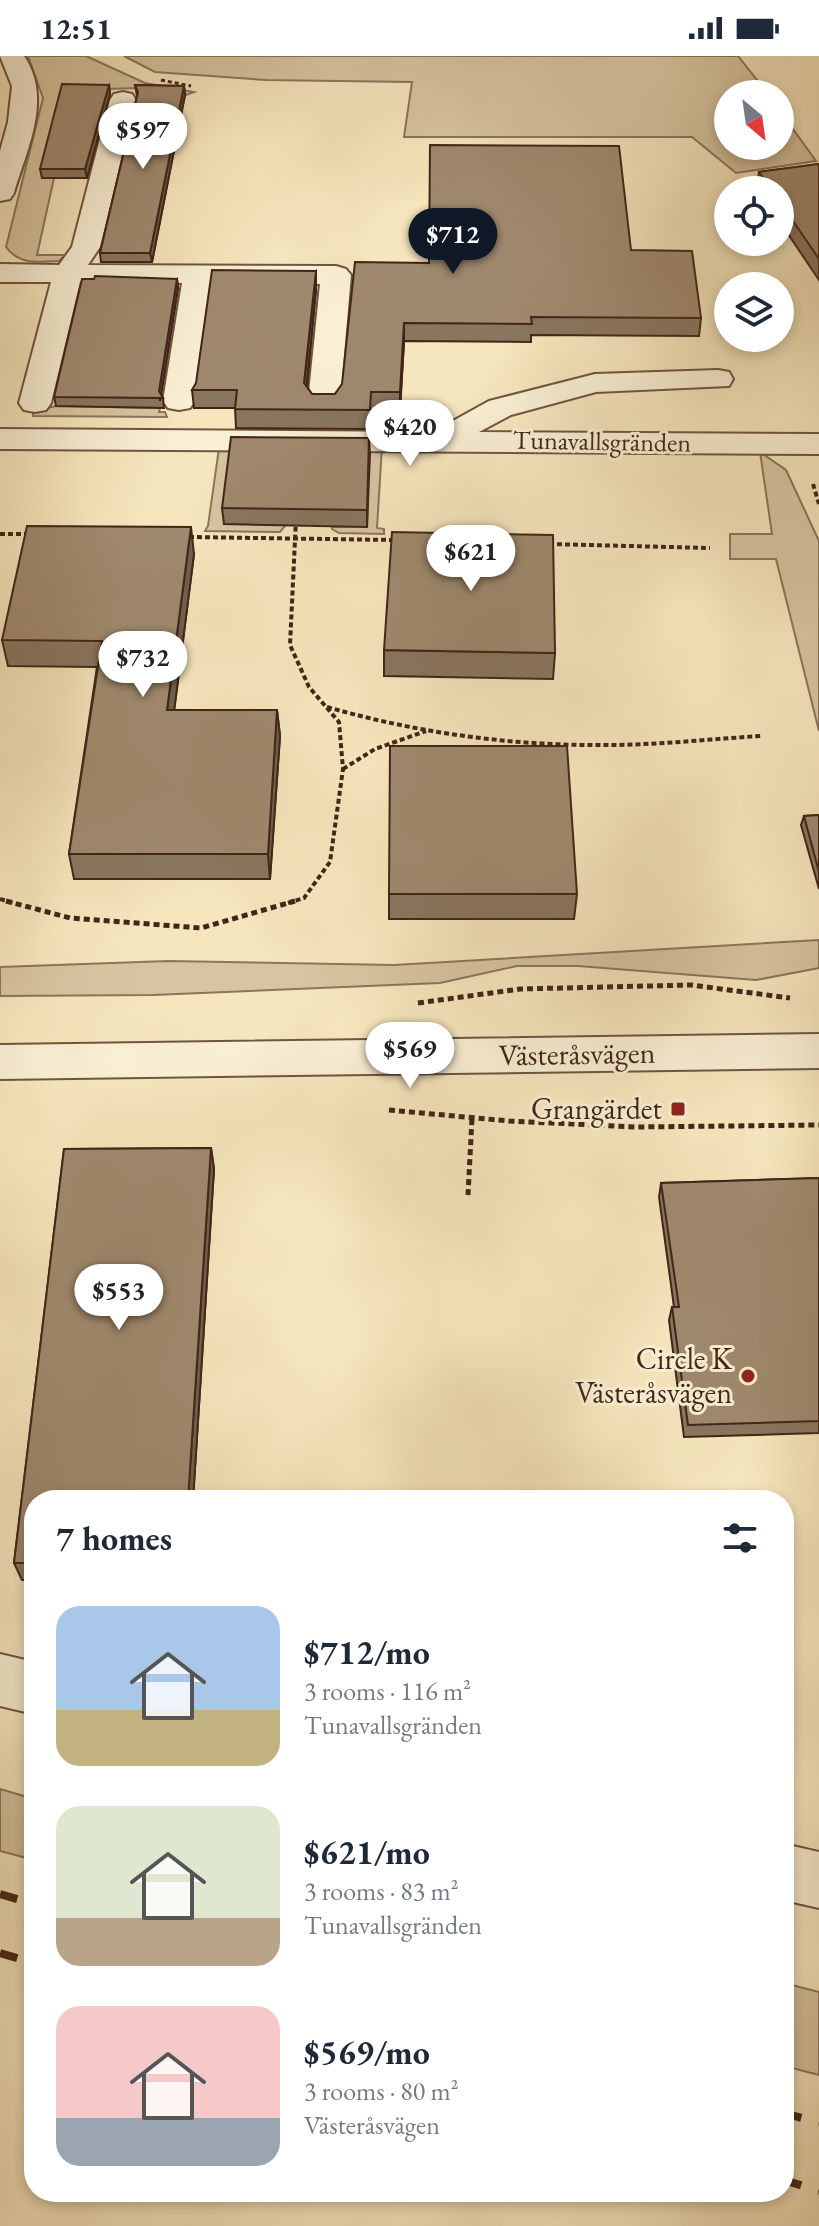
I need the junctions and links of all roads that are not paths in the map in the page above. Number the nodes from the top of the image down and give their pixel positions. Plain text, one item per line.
1 (11, 56) edge
2 (123, 100) dead end
3 (0, 193) edge
4 (0, 273) edge
5 (68, 273) junction
6 (198, 274) junction
7 (718, 379) dead end
8 (179, 401) dead end
9 (324, 402) edge
10 (35, 403) dead end
11 (0, 439) edge
12 (440, 440) junction
13 (819, 444) edge
14 (819, 1051) edge
15 (0, 1062) edge
16 (0, 1680) edge
17 (24, 1686) edge
18 (794, 1874) edge
19 (819, 1880) edge

1 - 3 street
2 - 5 street
4 - 5 street
5 - 6 street
5 - 10 street
6 - 8 street
6 - 9 street
7 - 12 street
11 - 12 street, Tunavallsgränden
12 - 13 street, Tunavallsgränden
14 - 15 street, Västeråsvägen
16 - 17 street
18 - 19 street

